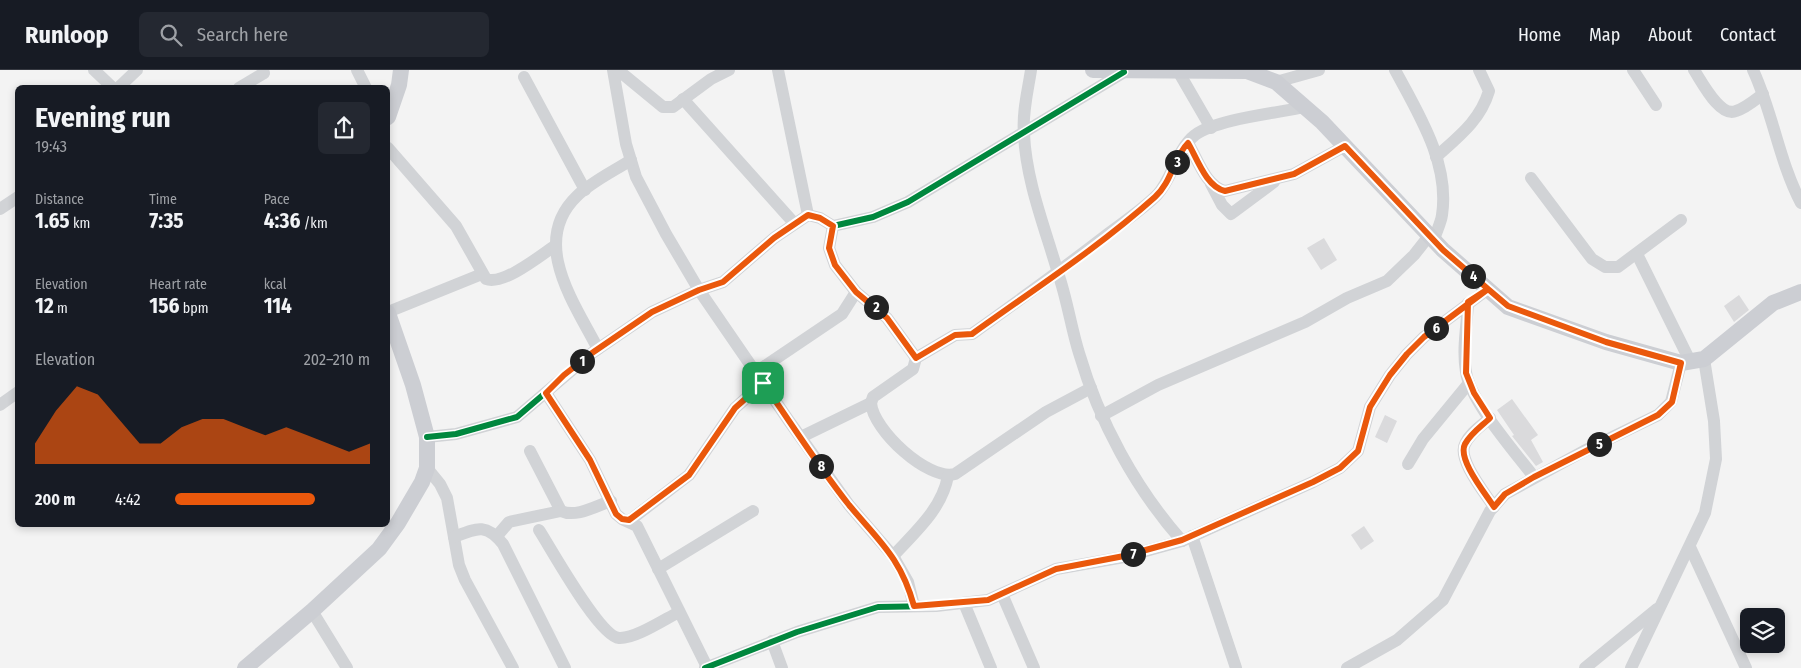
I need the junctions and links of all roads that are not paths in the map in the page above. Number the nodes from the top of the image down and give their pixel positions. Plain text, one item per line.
1 (94, 70) edge
2 (137, 70) edge
3 (357, 70) edge
4 (401, 70) edge
5 (612, 70) edge
6 (618, 70) edge
7 (729, 70) edge
8 (778, 70) edge
9 (1031, 70) edge
10 (1093, 70) edge
11 (1101, 70) edge
12 (1319, 70) edge
13 (1395, 70) edge
14 (1479, 70) edge
15 (1633, 70) edge
16 (1694, 70) edge
17 (1753, 70) edge
18 (1178, 71) junction
19 (1124, 72) junction
20 (264, 73) dead end
21 (524, 77) dead end
22 (1276, 82) junction
23 (110, 85) edge
24 (121, 85) edge
25 (244, 85) edge
26 (364, 85) edge
27 (1763, 94) junction
28 (683, 99) junction
29 (1656, 104) dead end
30 (1305, 107) junction
31 (390, 111) edge
32 (1211, 128) junction
33 (1023, 133) junction
34 (1188, 143) junction
35 (1345, 146) junction
36 (390, 150) edge
37 (1436, 157) junction
38 (631, 160) junction
39 (1281, 178) junction
40 (1531, 178) dead end
41 (1211, 183) junction
42 (585, 190) junction
43 (15, 198) edge
44 (1801, 203) edge
45 (0, 209) edge
46 (808, 215) junction
47 (1681, 220) dead end
48 (794, 223) junction
49 (833, 226) junction
50 (1432, 238) junction
51 (556, 245) junction
52 (1637, 254) junction
53 (1058, 273) junction
54 (482, 274) junction
55 (1488, 289) junction
56 (699, 290) junction
57 (856, 292) junction
58 (1801, 292) edge
59 (1468, 302) junction
60 (390, 311) edge
61 (392, 334) edge
62 (598, 349) junction
63 (916, 358) junction
64 (1692, 361) junction
65 (760, 378) junction
66 (1469, 383) junction
67 (1091, 388) junction
68 (546, 393) junction
69 (15, 394) edge
70 (870, 403) junction
71 (0, 405) edge
72 (1101, 416) junction
73 (1490, 418) junction
74 (426, 437) junction
75 (801, 437) junction
76 (530, 452) dead end
77 (1408, 464) dead end
78 (427, 468) junction
79 (948, 476) junction
80 (1534, 477) junction
81 (611, 501) junction
82 (1494, 507) junction
83 (561, 511) junction
84 (753, 511) dead end
85 (629, 520) junction
86 (539, 530) dead end
87 (497, 536) junction
88 (454, 537) junction
89 (1187, 538) junction
90 (1690, 547) junction
91 (893, 556) junction
92 (658, 569) junction
93 (1002, 594) junction
94 (964, 603) junction
95 (1661, 605) junction
96 (914, 606) junction
97 (312, 611) junction
98 (679, 612) junction
99 (772, 641) junction
100 (706, 667) edge
101 (245, 668) edge
102 (346, 668) edge
103 (513, 668) edge
104 (565, 668) edge
105 (782, 668) edge
106 (991, 668) edge
107 (1034, 668) edge
108 (1236, 668) edge
109 (1347, 668) edge
110 (1585, 668) edge
111 (1631, 668) edge
112 (1746, 668) edge

1 - 23 street
2 - 24 street
3 - 26 street
4 - 31 main road
5 - 38 street
6 - 28 street
7 - 28 street
8 - 46 street
9 - 33 street
10 - 11 main road
11 - 19 main road
12 - 22 street
13 - 37 street
14 - 37 street
15 - 29 street
16 - 27 street
17 - 27 street
18 - 19 main road
18 - 22 main road
18 - 32 street
19 - 33 street
20 - 25 street
21 - 42 street
22 - 30 main road
27 - 44 street
28 - 48 street
30 - 32 street
30 - 35 main road
32 - 34 street
33 - 49 street
33 - 53 street
34 - 41 street
34 - 53 street
35 - 39 street
35 - 50 main road
36 - 54 street
37 - 50 street
38 - 42 street
38 - 56 street
39 - 41 street
39 - 41 street
40 - 52 street
42 - 51 street
43 - 45 street
46 - 48 street
46 - 49 street
47 - 52 street
48 - 56 street
49 - 57 street
50 - 55 main road
50 - 72 street
51 - 54 street
51 - 62 street
52 - 64 street
53 - 63 street
53 - 67 street
54 - 60 street
55 - 59 street
55 - 64 main road
56 - 62 street
56 - 65 street
57 - 63 street
57 - 65 street
58 - 64 main road
59 - 66 street
59 - 89 street
61 - 74 main road
62 - 68 street
63 - 70 street
64 - 80 street
64 - 90 street
65 - 75 street
65 - 85 street
66 - 73 street
66 - 77 street
67 - 72 street
67 - 79 street
68 - 74 street
68 - 81 street
69 - 71 street
70 - 75 street
70 - 79 street
72 - 89 street
73 - 80 street
73 - 82 street
74 - 78 main road
75 - 91 street
76 - 83 street
78 - 88 street
78 - 97 main road
79 - 91 street
80 - 82 street
81 - 83 street
81 - 85 street
82 - 109 street
83 - 87 street
84 - 92 street
85 - 92 street
86 - 98 street
87 - 88 street
87 - 104 street
88 - 103 street
89 - 93 street
89 - 108 street
90 - 95 street
90 - 112 street
91 - 96 street
92 - 98 street
93 - 94 street
93 - 107 street
94 - 96 street
94 - 106 street
95 - 110 street
95 - 111 street
96 - 99 street
97 - 101 main road
97 - 102 street
98 - 100 street
99 - 100 street
99 - 105 street

